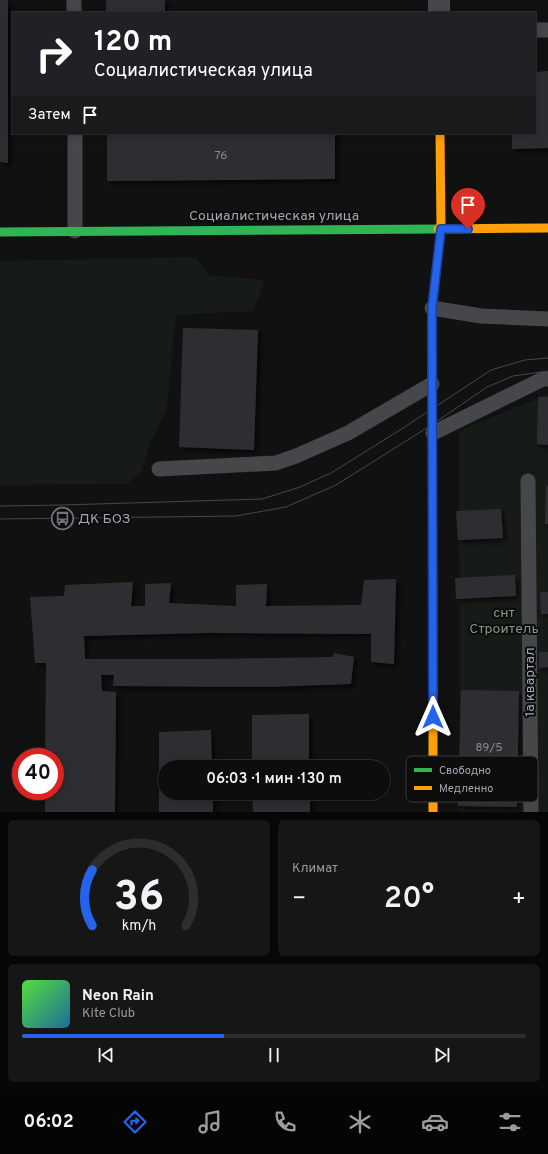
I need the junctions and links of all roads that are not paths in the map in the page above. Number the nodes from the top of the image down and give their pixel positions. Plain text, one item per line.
1 (74, 0) edge
2 (439, 0) edge
3 (74, 12) edge
4 (439, 12) edge
5 (536, 30) edge
6 (548, 30) edge
7 (75, 134) edge
8 (440, 134) edge
9 (548, 228) edge
10 (441, 229) junction
11 (75, 231) junction
12 (0, 232) edge
13 (432, 308) junction
14 (548, 319) edge
15 (548, 379) edge
16 (432, 384) junction
17 (433, 434) junction
18 (159, 469) dead end
19 (528, 481) dead end
20 (433, 756) edge
21 (530, 756) edge
22 (531, 802) edge
23 (531, 812) edge

1 - 3 lane
2 - 4 street
5 - 6 lane
7 - 11 lane
8 - 10 street
9 - 10 street, Социалистическая улица
10 - 11 street, Социалистическая улица
10 - 13 street
11 - 12 street, Социалистическая улица
13 - 14 lane
13 - 16 street
15 - 17 lane
16 - 17 street
16 - 18 lane
17 - 20 street
19 - 21 lane, 1а квартал
22 - 23 lane, 1а квартал

